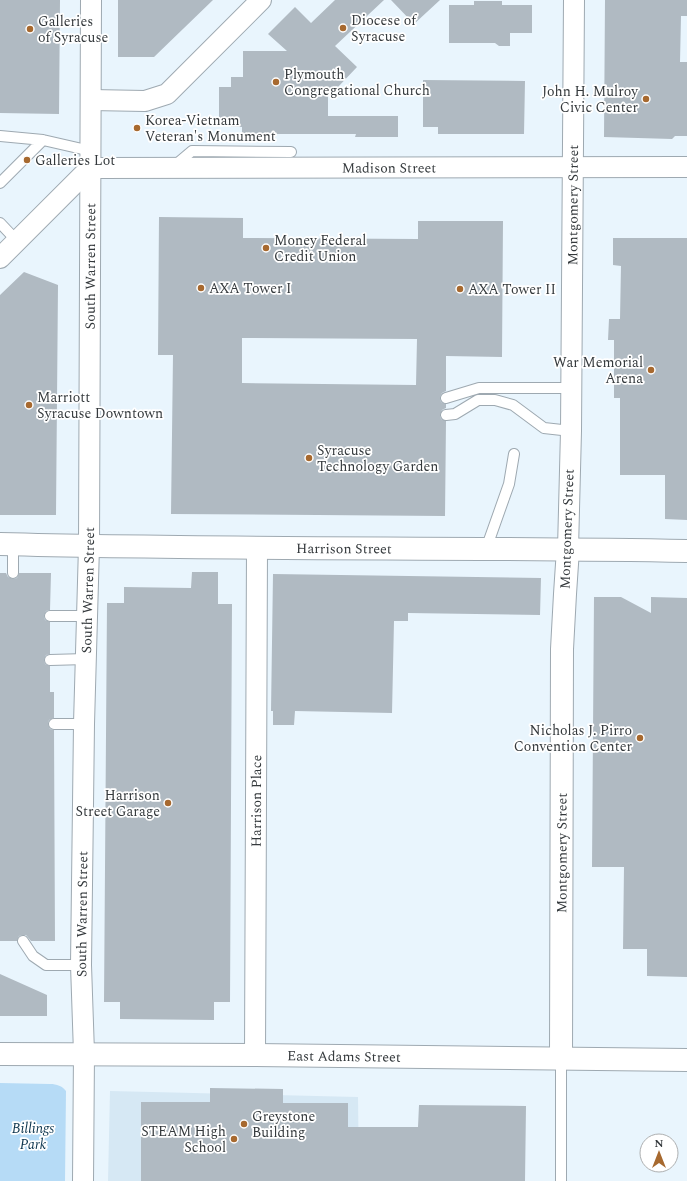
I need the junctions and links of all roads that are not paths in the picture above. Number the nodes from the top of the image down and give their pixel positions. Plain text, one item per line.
1 (91, 0) edge
2 (261, 0) edge
3 (574, 0) edge
4 (91, 100) junction
5 (0, 136) edge
6 (43, 140) junction
7 (291, 152) dead end
8 (91, 159) junction
9 (573, 167) junction
10 (687, 167) edge
11 (171, 168) junction
12 (0, 182) edge
13 (0, 223) edge
14 (17, 241) junction
15 (0, 258) edge
16 (571, 388) junction
17 (446, 398) dead end
18 (446, 415) dead end
19 (571, 431) junction
20 (514, 454) dead end
21 (7, 544) edge
22 (89, 546) junction
23 (257, 547) junction
24 (486, 549) junction
25 (568, 549) junction
26 (687, 551) edge
27 (13, 573) dead end
28 (50, 616) dead end
29 (87, 616) junction
30 (86, 659) junction
31 (50, 660) dead end
32 (54, 724) dead end
33 (84, 724) junction
34 (23, 941) dead end
35 (81, 965) junction
36 (0, 1054) edge
37 (84, 1054) junction
38 (255, 1055) junction
39 (561, 1059) junction
40 (687, 1060) edge
41 (83, 1181) edge
42 (561, 1181) edge

1 - 4 street, South Warren Street
2 - 4 street
3 - 9 street, Montgomery Street
4 - 8 street, South Warren Street
5 - 6 lane
6 - 8 lane
6 - 12 lane
7 - 11 lane
8 - 11 street, Madison Street
8 - 14 street
8 - 22 street, South Warren Street
9 - 10 street, Madison Street
9 - 11 street, Madison Street
9 - 16 street, Montgomery Street
13 - 14 lane
14 - 15 street
16 - 17 lane
16 - 19 street, Montgomery Street
18 - 19 lane
19 - 25 street, Montgomery Street
20 - 24 lane
21 - 22 main road, Harrison Street
21 - 27 lane
22 - 23 main road, Harrison Street
22 - 29 street, South Warren Street
23 - 24 main road, Harrison Street
23 - 38 street, Harrison Place
24 - 25 main road, Harrison Street
25 - 26 main road, Harrison Street
25 - 39 main road, Montgomery Street
28 - 29 lane
29 - 30 street, South Warren Street
30 - 31 lane
30 - 33 street, South Warren Street
32 - 33 lane
33 - 35 street, South Warren Street
34 - 35 lane
35 - 37 street, South Warren Street
36 - 37 main road, East Adams Street
37 - 38 main road, East Adams Street
37 - 41 street, South Warren Street
38 - 39 main road, East Adams Street
39 - 40 main road, East Adams Street
39 - 42 lane

